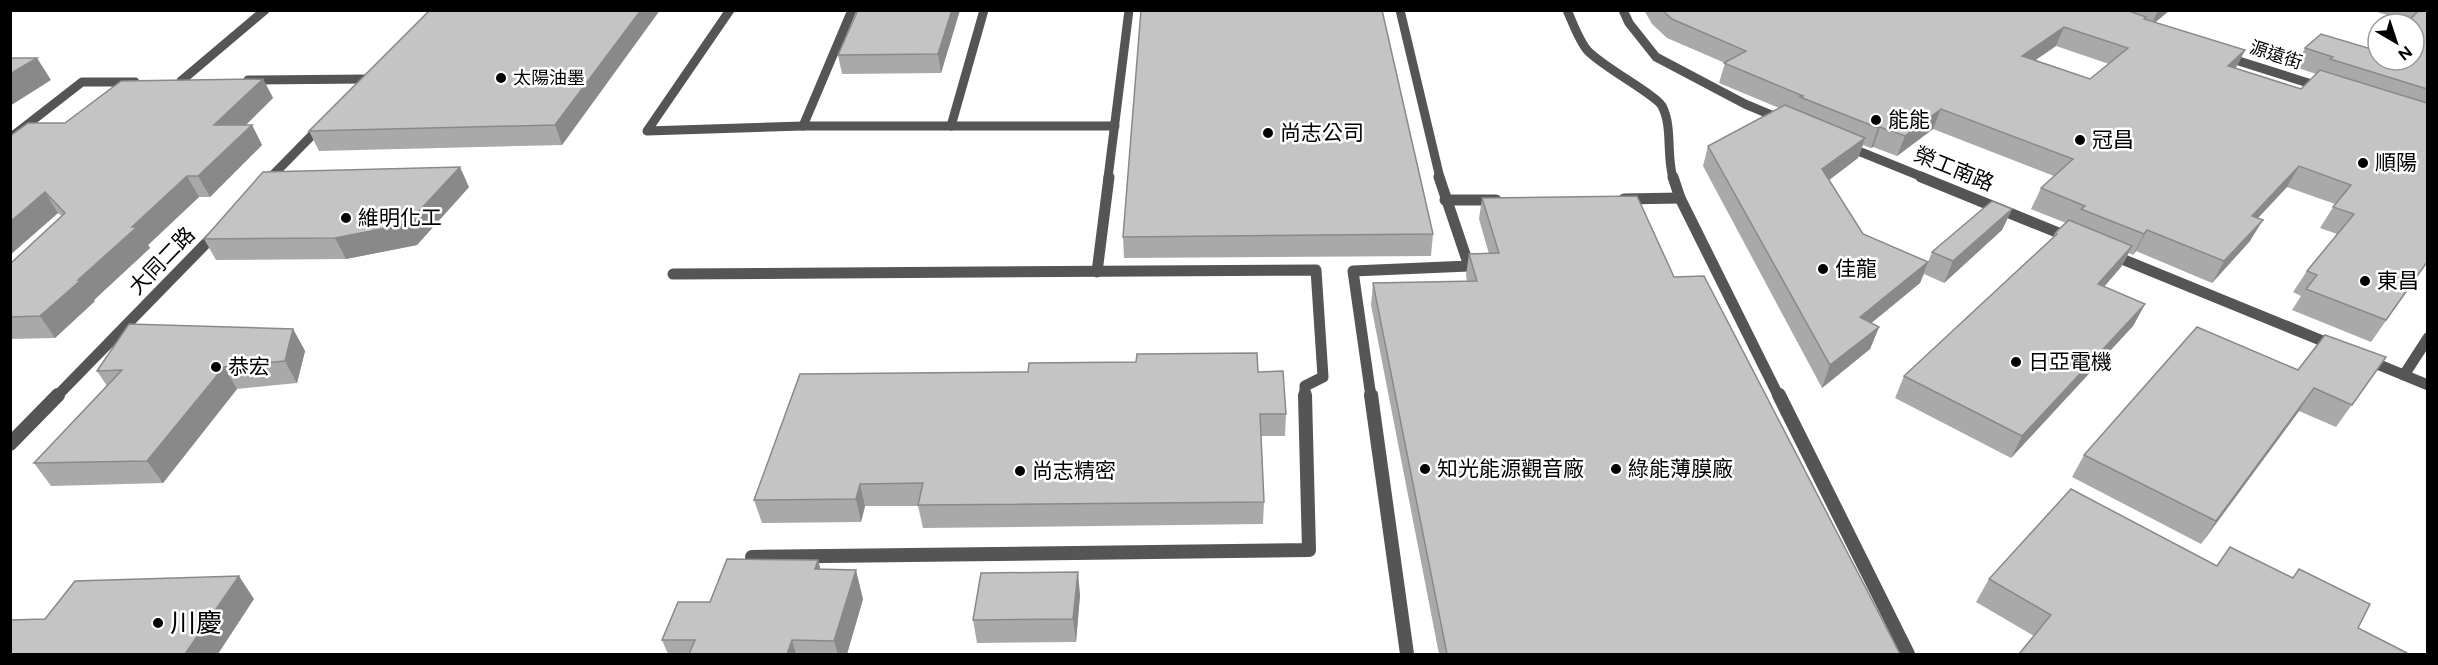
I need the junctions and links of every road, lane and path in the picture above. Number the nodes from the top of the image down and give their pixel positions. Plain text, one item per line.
1 (265, 10) edge
2 (730, 10) edge
3 (852, 10) edge
4 (984, 10) edge
5 (1129, 10) edge
6 (1400, 10) edge
7 (1567, 10) edge
8 (1623, 10) edge
9 (2216, 54) edge
10 (367, 79) edge
11 (170, 81) edge
12 (181, 81) junction
13 (193, 81) edge
14 (239, 81) edge
15 (148, 82) edge
16 (2327, 89) edge
17 (334, 113) edge
18 (1794, 124) edge
19 (803, 126) junction
20 (951, 126) junction
21 (1114, 126) junction
22 (10, 138) edge
23 (1838, 142) edge
24 (259, 189) edge
25 (1680, 198) junction
26 (1610, 199) edge
27 (1445, 200) junction
28 (1504, 200) edge
29 (226, 223) edge
30 (2077, 240) edge
31 (2099, 249) edge
32 (1097, 272) junction
33 (673, 274) dead end
34 (2427, 338) edge
35 (2404, 375) junction
36 (2427, 384) edge
37 (10, 444) edge
38 (752, 557) edge
39 (1407, 654) edge
40 (1908, 654) edge

1 - 12 street
2 - 19 street
3 - 19 street
4 - 20 street
5 - 21 street
6 - 27 street
7 - 25 street
8 - 18 street
9 - 16 street, 源遠街
10 - 14 street
11 - 12 street
12 - 13 street
15 - 22 street
17 - 24 street
19 - 20 street
20 - 21 street
21 - 32 street
23 - 30 street, 榮工南路
25 - 26 street
25 - 40 street
27 - 28 street
27 - 39 street
29 - 37 street, 大同二路
31 - 35 street
32 - 33 street
32 - 38 street
34 - 35 street
35 - 36 street

